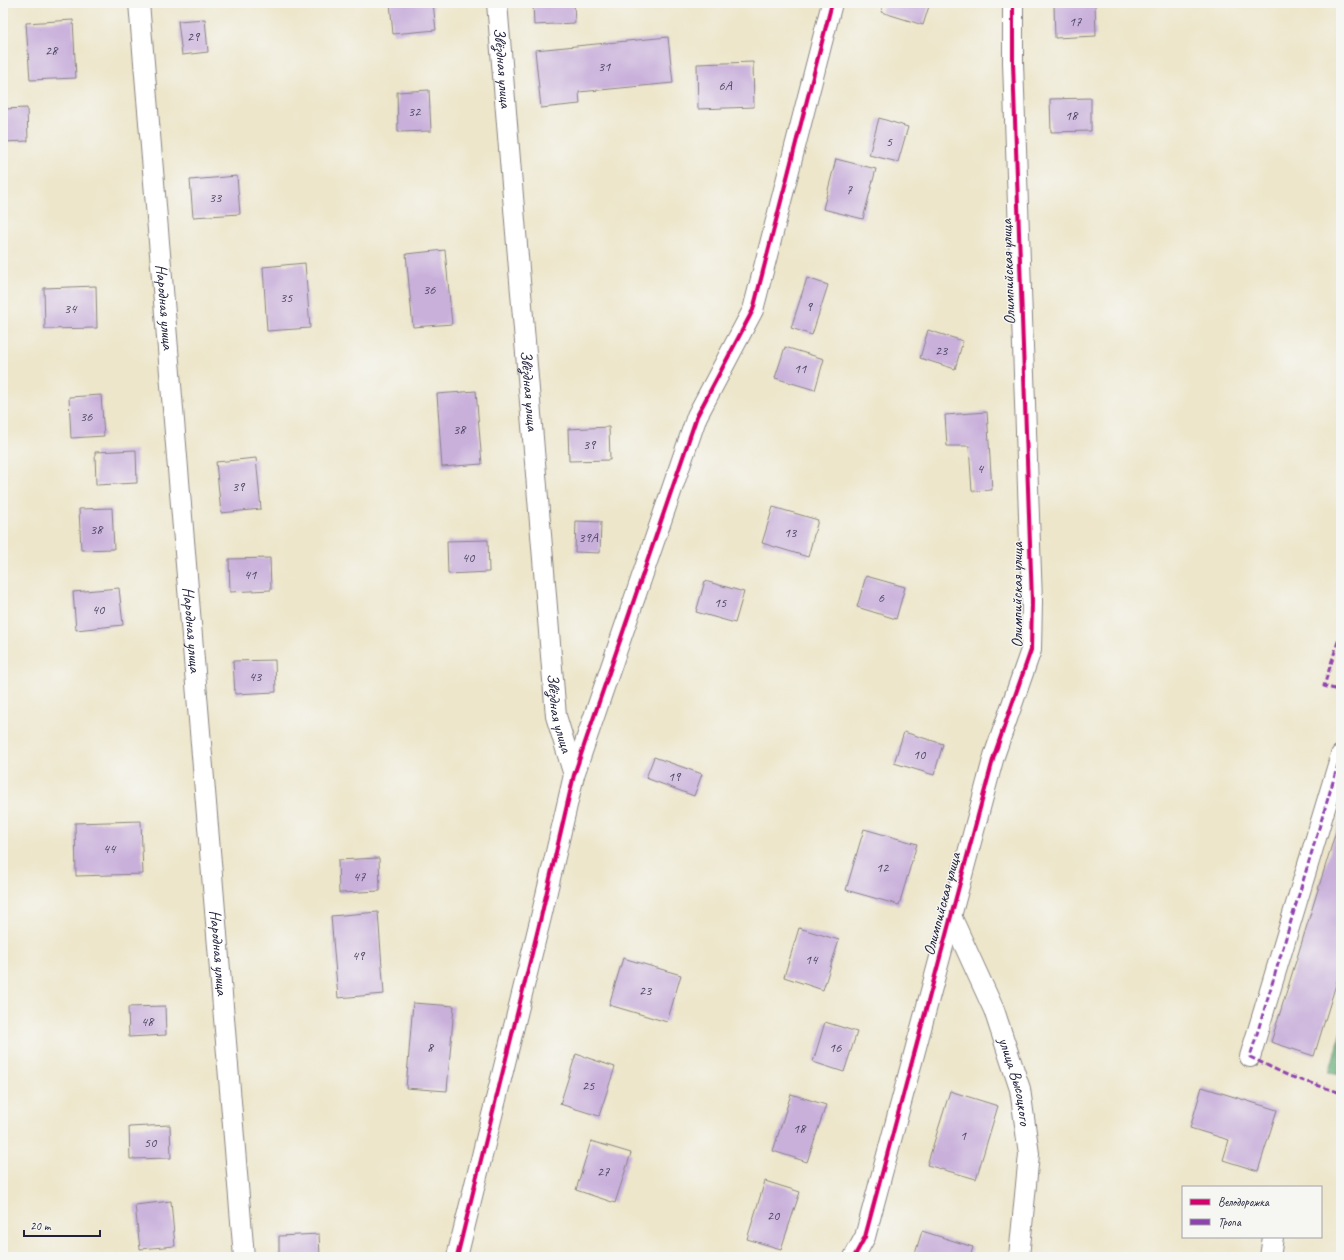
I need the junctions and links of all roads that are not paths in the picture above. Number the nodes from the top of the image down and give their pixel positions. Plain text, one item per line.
1 (139, 3) edge
2 (497, 3) edge
3 (832, 3) edge
4 (1013, 3) edge
5 (1341, 755) edge
6 (574, 775) junction
7 (951, 916) junction
8 (1250, 1057) dead end
9 (1273, 1238) edge
10 (244, 1257) edge
11 (456, 1257) edge
12 (854, 1257) edge
13 (1019, 1257) edge
14 (1270, 1257) edge

1 - 10 street, Народная улица
2 - 6 street, Звёздная улица
3 - 6 street
4 - 7 street, Олимпийская улица
5 - 8 street
6 - 11 street
7 - 12 street, Олимпийская улица
7 - 13 street, улица Высоцкого
9 - 14 street

